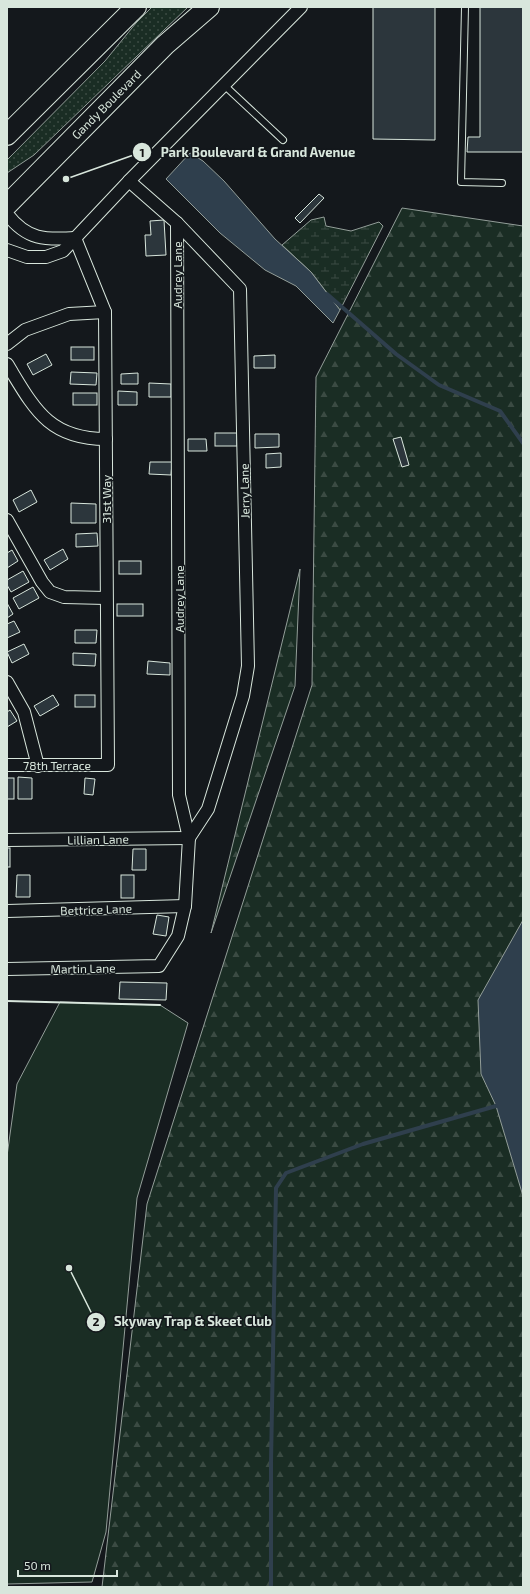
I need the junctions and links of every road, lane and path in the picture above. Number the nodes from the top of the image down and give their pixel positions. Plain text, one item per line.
1 (136, 7) edge
2 (209, 7) edge
3 (300, 7) edge
4 (465, 7) edge
5 (224, 85) junction
6 (7, 135) edge
7 (283, 140) dead end
8 (129, 181) junction
9 (502, 183) dead end
10 (7, 205) edge
11 (7, 214) edge
12 (177, 223) junction
13 (75, 238) junction
14 (7, 250) edge
15 (105, 312) junction
16 (7, 344) edge
17 (7, 364) edge
18 (106, 439) junction
19 (7, 520) edge
20 (106, 598) junction
21 (7, 682) edge
22 (7, 765) edge
23 (108, 765) joint
24 (38, 766) junction
25 (189, 838) junction
26 (7, 840) edge
27 (185, 906) junction
28 (7, 911) edge
29 (159, 966) joint
30 (7, 969) edge

1 - 6 highway
2 - 10 highway, Gandy Boulevard
3 - 5 street
4 - 9 lane
5 - 7 lane
5 - 8 street
8 - 12 street, Jerry Lane
8 - 13 street
11 - 13 street
12 - 25 street, Audrey Lane
12 - 25 street, Jerry Lane
13 - 14 street
13 - 15 street, 31st Way
15 - 16 street
15 - 18 street, 31st Way
17 - 18 street
18 - 20 street, 31st Way
19 - 20 street
20 - 23 street, 31st Way
21 - 24 street
22 - 24 street, 78th Terrace
23 - 24 street, 78th Terrace
25 - 26 street, Lillian Lane
25 - 27 street, Audrey Lane
27 - 28 street, Bettrice Lane
27 - 29 street, Audrey Lane
29 - 30 street, Martin Lane

